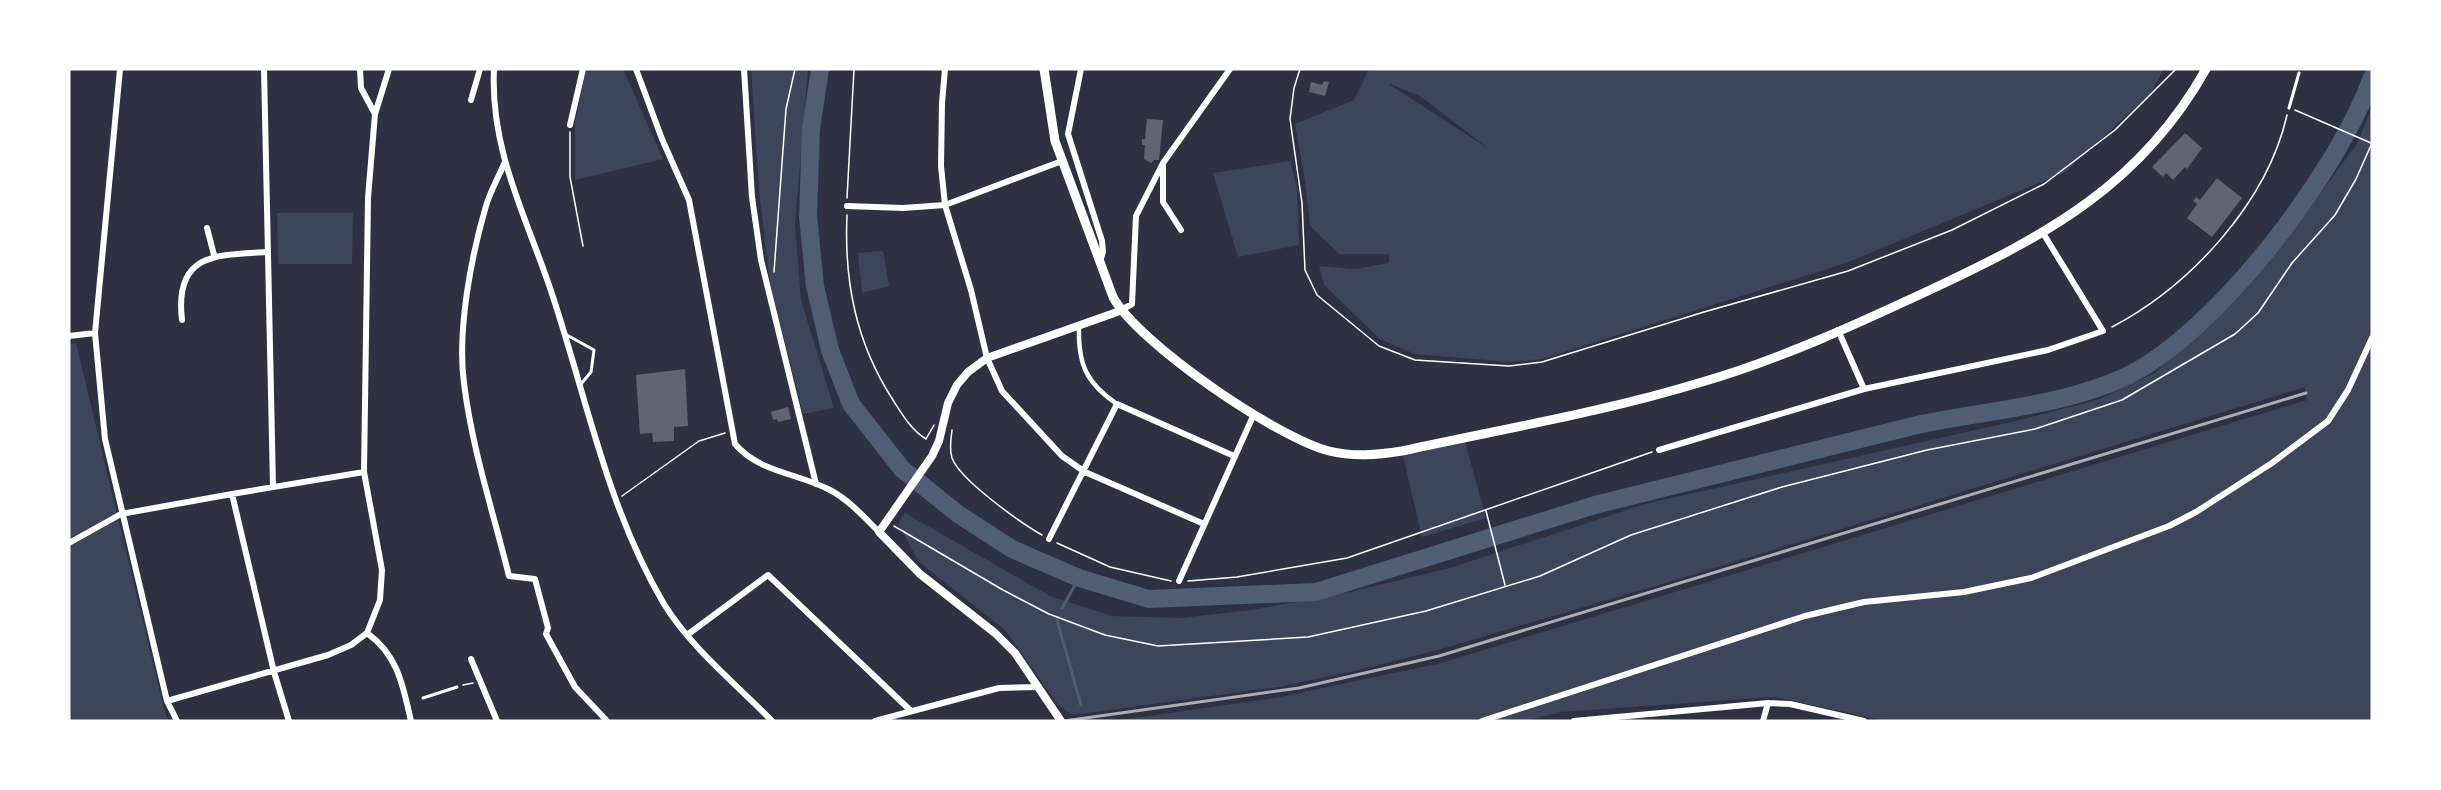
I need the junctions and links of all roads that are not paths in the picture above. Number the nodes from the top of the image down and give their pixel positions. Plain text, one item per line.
1 (120, 69) edge
2 (264, 69) edge
3 (360, 69) edge
4 (389, 69) edge
5 (480, 69) edge
6 (494, 69) edge
7 (583, 69) edge
8 (636, 69) edge
9 (744, 69) edge
10 (945, 69) edge
11 (1044, 69) edge
12 (1081, 69) edge
13 (1230, 69) edge
14 (2206, 69) edge
15 (2299, 73) dead end
16 (471, 100) dead end
17 (2289, 108) road end
18 (375, 114) junction
19 (570, 125) road end
20 (1062, 161) junction
21 (1163, 163) junction
22 (504, 164) junction
23 (945, 205) junction
24 (847, 207) road end
25 (207, 228) dead end
26 (1181, 230) dead end
27 (2043, 233) junction
28 (268, 252) junction
29 (214, 255) junction
30 (1100, 262) junction
31 (1120, 311) junction
32 (182, 320) dead end
33 (1079, 327) junction
34 (1838, 330) junction
35 (95, 333) junction
36 (564, 333) junction
37 (69, 336) edge
38 (2372, 338) edge
39 (987, 358) junction
40 (579, 386) junction
41 (1864, 389) junction
42 (1117, 404) junction
43 (1254, 414) junction
44 (1659, 450) road end
45 (1234, 456) junction
46 (364, 472) junction
47 (1085, 472) junction
48 (816, 484) junction
49 (273, 486) junction
50 (232, 494) junction
51 (121, 514) junction
52 (1204, 524) junction
53 (879, 532) junction
54 (1049, 539) dead end
55 (69, 543) edge
56 (1179, 582) road end
57 (367, 633) junction
58 (687, 635) junction
59 (471, 659) dead end
60 (274, 672) junction
61 (457, 687) road end
62 (1040, 687) junction
63 (423, 698) dead end
64 (167, 701) junction
65 (1768, 703) junction
66 (910, 710) junction
67 (1605, 720) edge
68 (177, 721) edge
69 (289, 721) edge
70 (411, 721) edge
71 (497, 721) edge
72 (607, 721) edge
73 (772, 721) edge
74 (875, 721) edge
75 (1061, 721) edge
76 (1482, 721) edge
77 (1574, 721) edge
78 (1763, 721) edge
79 (1864, 721) edge

1 - 35 street
2 - 28 street
3 - 18 street
4 - 18 street
5 - 16 street
6 - 22 street
7 - 19 street
8 - 48 street
9 - 48 street
10 - 23 street
11 - 20 main road
12 - 30 street
13 - 21 street
14 - 27 main road
15 - 17 lane
18 - 46 street
20 - 23 street
20 - 30 main road
21 - 26 street
21 - 31 street
22 - 36 street
22 - 72 street
23 - 24 street
23 - 39 street
25 - 29 street
27 - 34 main road
27 - 41 street
28 - 29 street
28 - 49 street
29 - 32 street
30 - 31 main road
31 - 33 street
31 - 43 main road
33 - 39 street
33 - 42 street
34 - 41 street
34 - 43 main road
35 - 37 street
35 - 51 street
36 - 40 street
36 - 40 lane
38 - 76 street
39 - 47 street
39 - 53 street
40 - 58 street
41 - 44 street
42 - 45 street
42 - 47 street
43 - 45 street
45 - 52 street
46 - 49 street
46 - 57 street
47 - 52 street
47 - 54 street
48 - 53 street
49 - 50 street
50 - 51 street
50 - 60 street
51 - 55 street
51 - 64 street
52 - 56 street
53 - 62 street
57 - 60 street
57 - 70 street
58 - 66 street
58 - 73 street
59 - 71 street
60 - 64 street
60 - 69 street
61 - 63 lane
62 - 66 street
62 - 75 street
64 - 68 street
65 - 67 street
65 - 78 street
65 - 79 street
66 - 74 street
67 - 77 street

